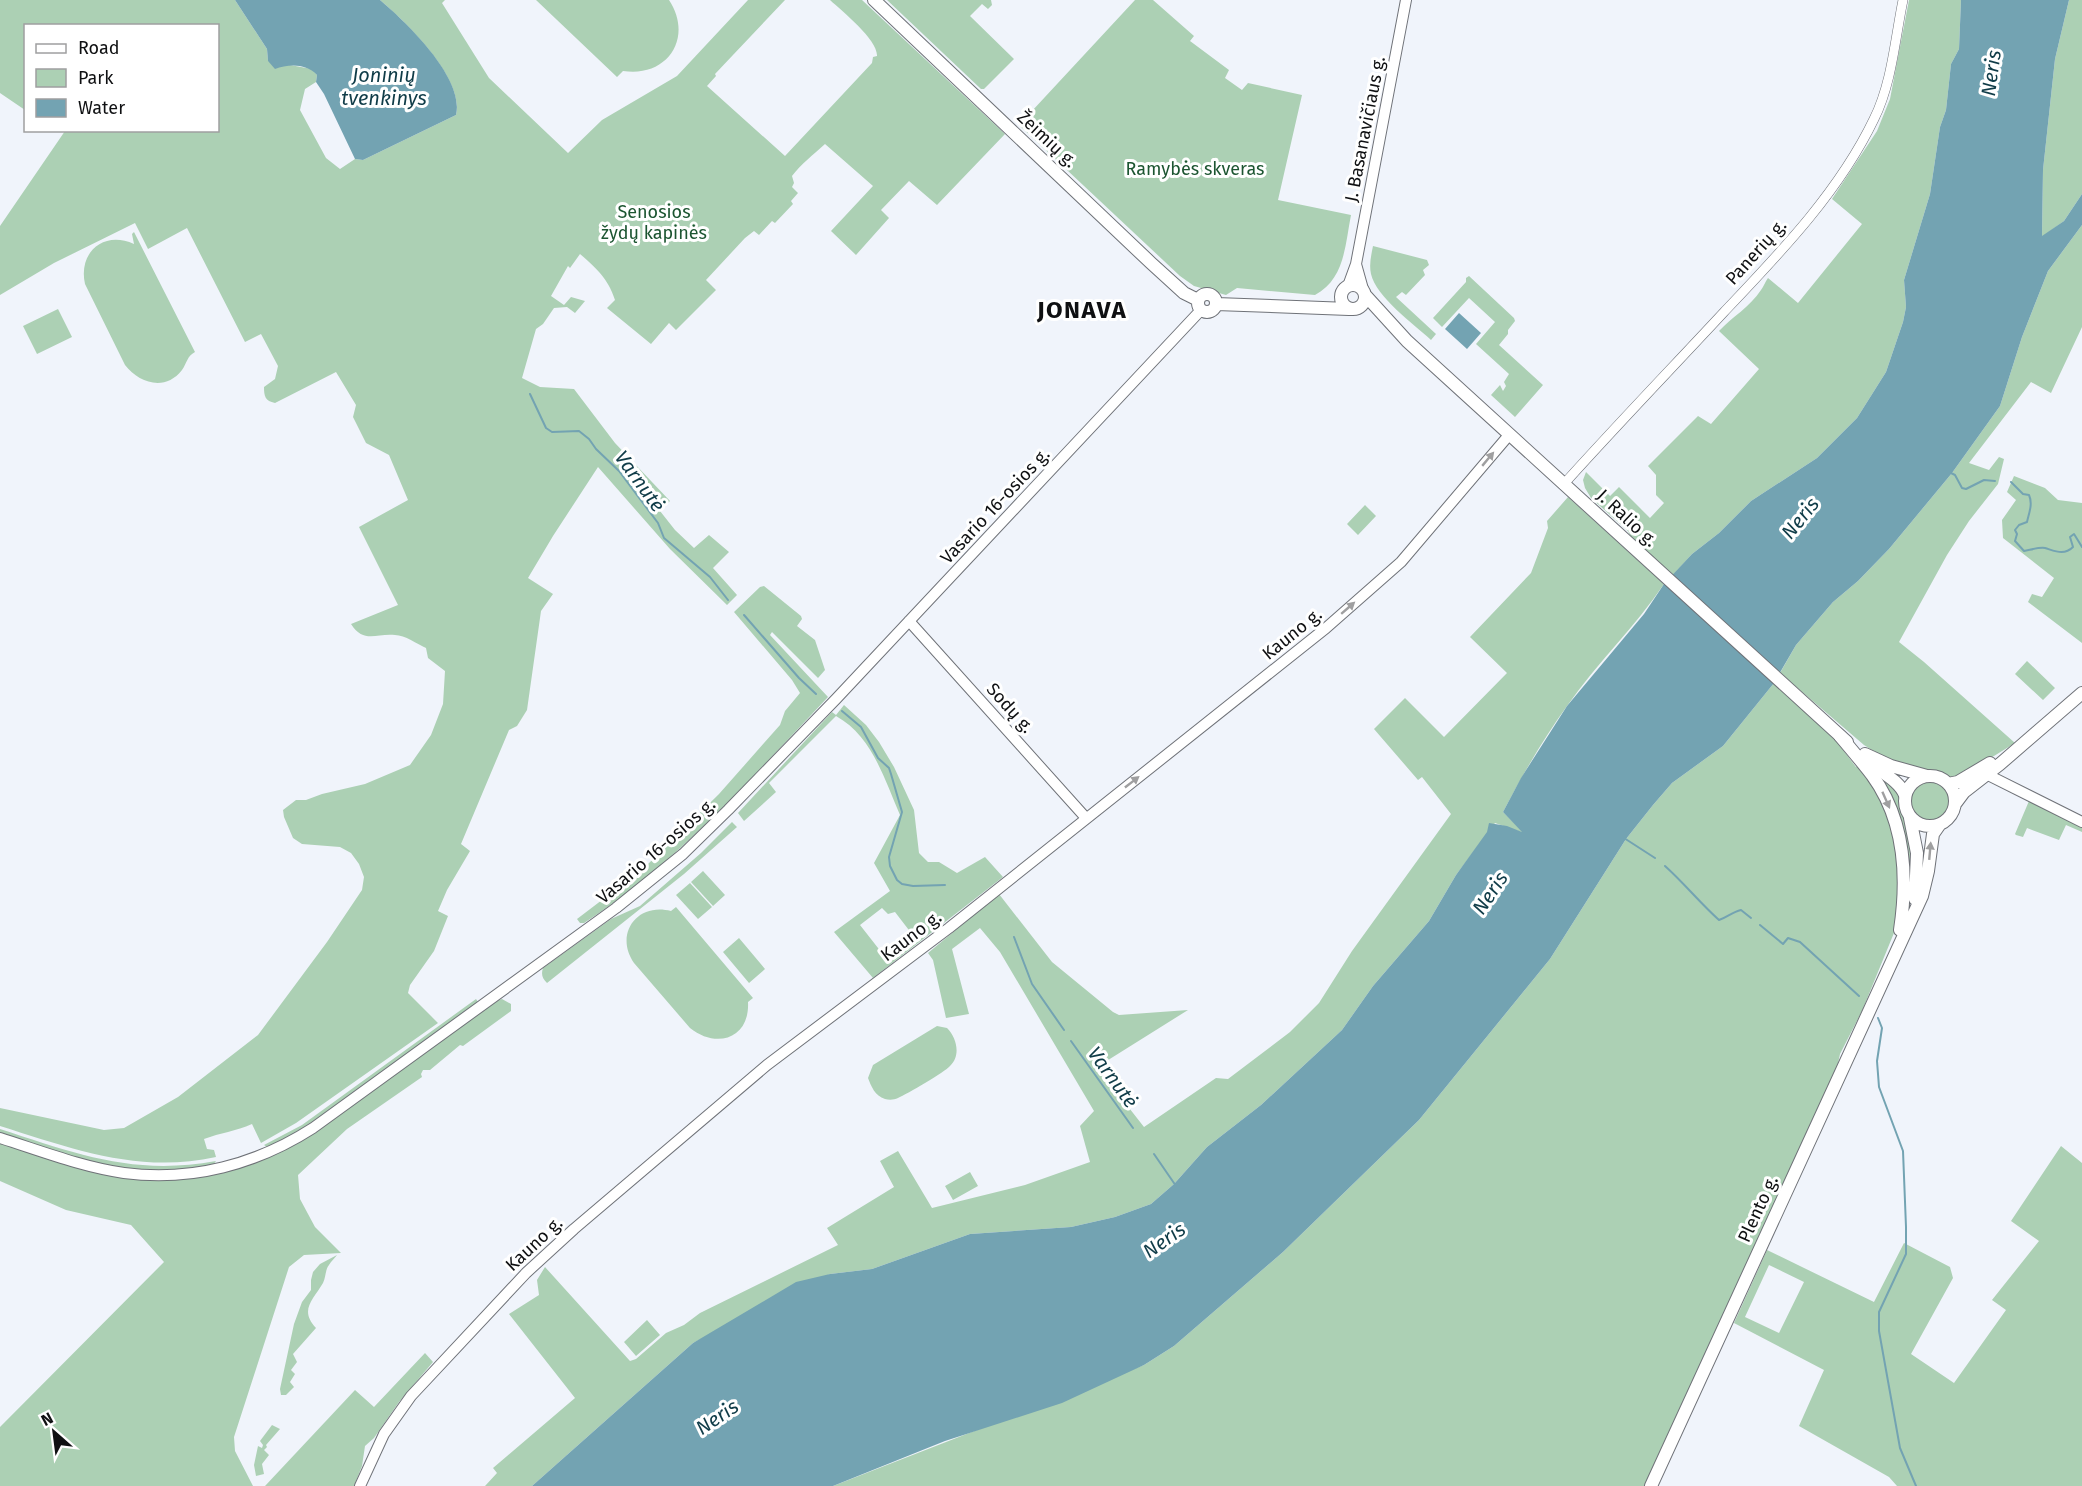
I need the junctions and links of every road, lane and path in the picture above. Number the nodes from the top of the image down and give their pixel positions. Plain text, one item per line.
1 (874, 0) edge
2 (1406, 0) edge
3 (1903, 0) edge
4 (1356, 264) junction
5 (1345, 289) junction
6 (1364, 293) junction
7 (1199, 305) junction
8 (1314, 307) junction
9 (1353, 309) junction
10 (1391, 326) junction
11 (1509, 435) junction
12 (1563, 485) junction
13 (909, 621) junction
14 (2082, 693) edge
15 (1840, 736) junction
16 (2025, 742) junction
17 (1855, 749) junction
18 (1986, 774) junction
19 (1927, 776) junction
20 (1948, 784) junction
21 (1905, 795) junction
22 (1954, 804) junction
23 (1086, 818) junction
24 (1910, 818) junction
25 (2082, 822) edge
26 (1940, 824) junction
27 (1910, 919) junction
28 (1898, 946) junction
29 (0, 1138) edge
30 (360, 1486) edge
31 (1651, 1486) edge

1 - 7 main road, Žeimių g.
2 - 4 main road, J. Basanavičiaus g.
3 - 12 street, Panerių g.
4 - 5 main road, J. Basanavičiaus g.
4 - 6 main road, J. Basanavičiaus g.
5 - 6 main road
5 - 8 main road
5 - 9 main road
6 - 9 main road
6 - 10 main road, J. Ralio g.
7 - 8 main road
7 - 13 main road, Vasario 16-osios g.
8 - 9 main road
9 - 10 main road, J. Ralio g.
10 - 11 main road, J. Ralio g.
11 - 12 main road, J. Ralio g.
23 -> 11 main road, Kauno g.
12 - 15 main road, J. Ralio g.
13 - 23 main road, Sodų g.
13 - 29 main road, Vasario 16-osios g.
14 - 16 main road
15 - 17 main road
15 -> 28 main road
16 - 18 main road
16 - 20 main road
17 - 19 main road
17 - 21 main road
18 - 22 main road
18 - 25 main road
19 - 20 main road
19 - 21 main road
20 - 22 main road
21 - 24 main road
22 - 26 main road
23 - 30 main road, Kauno g.
24 - 26 main road
24 - 27 main road
27 -> 26 main road
27 - 28 main road, Plento g.
28 - 31 main road, Plento g.

